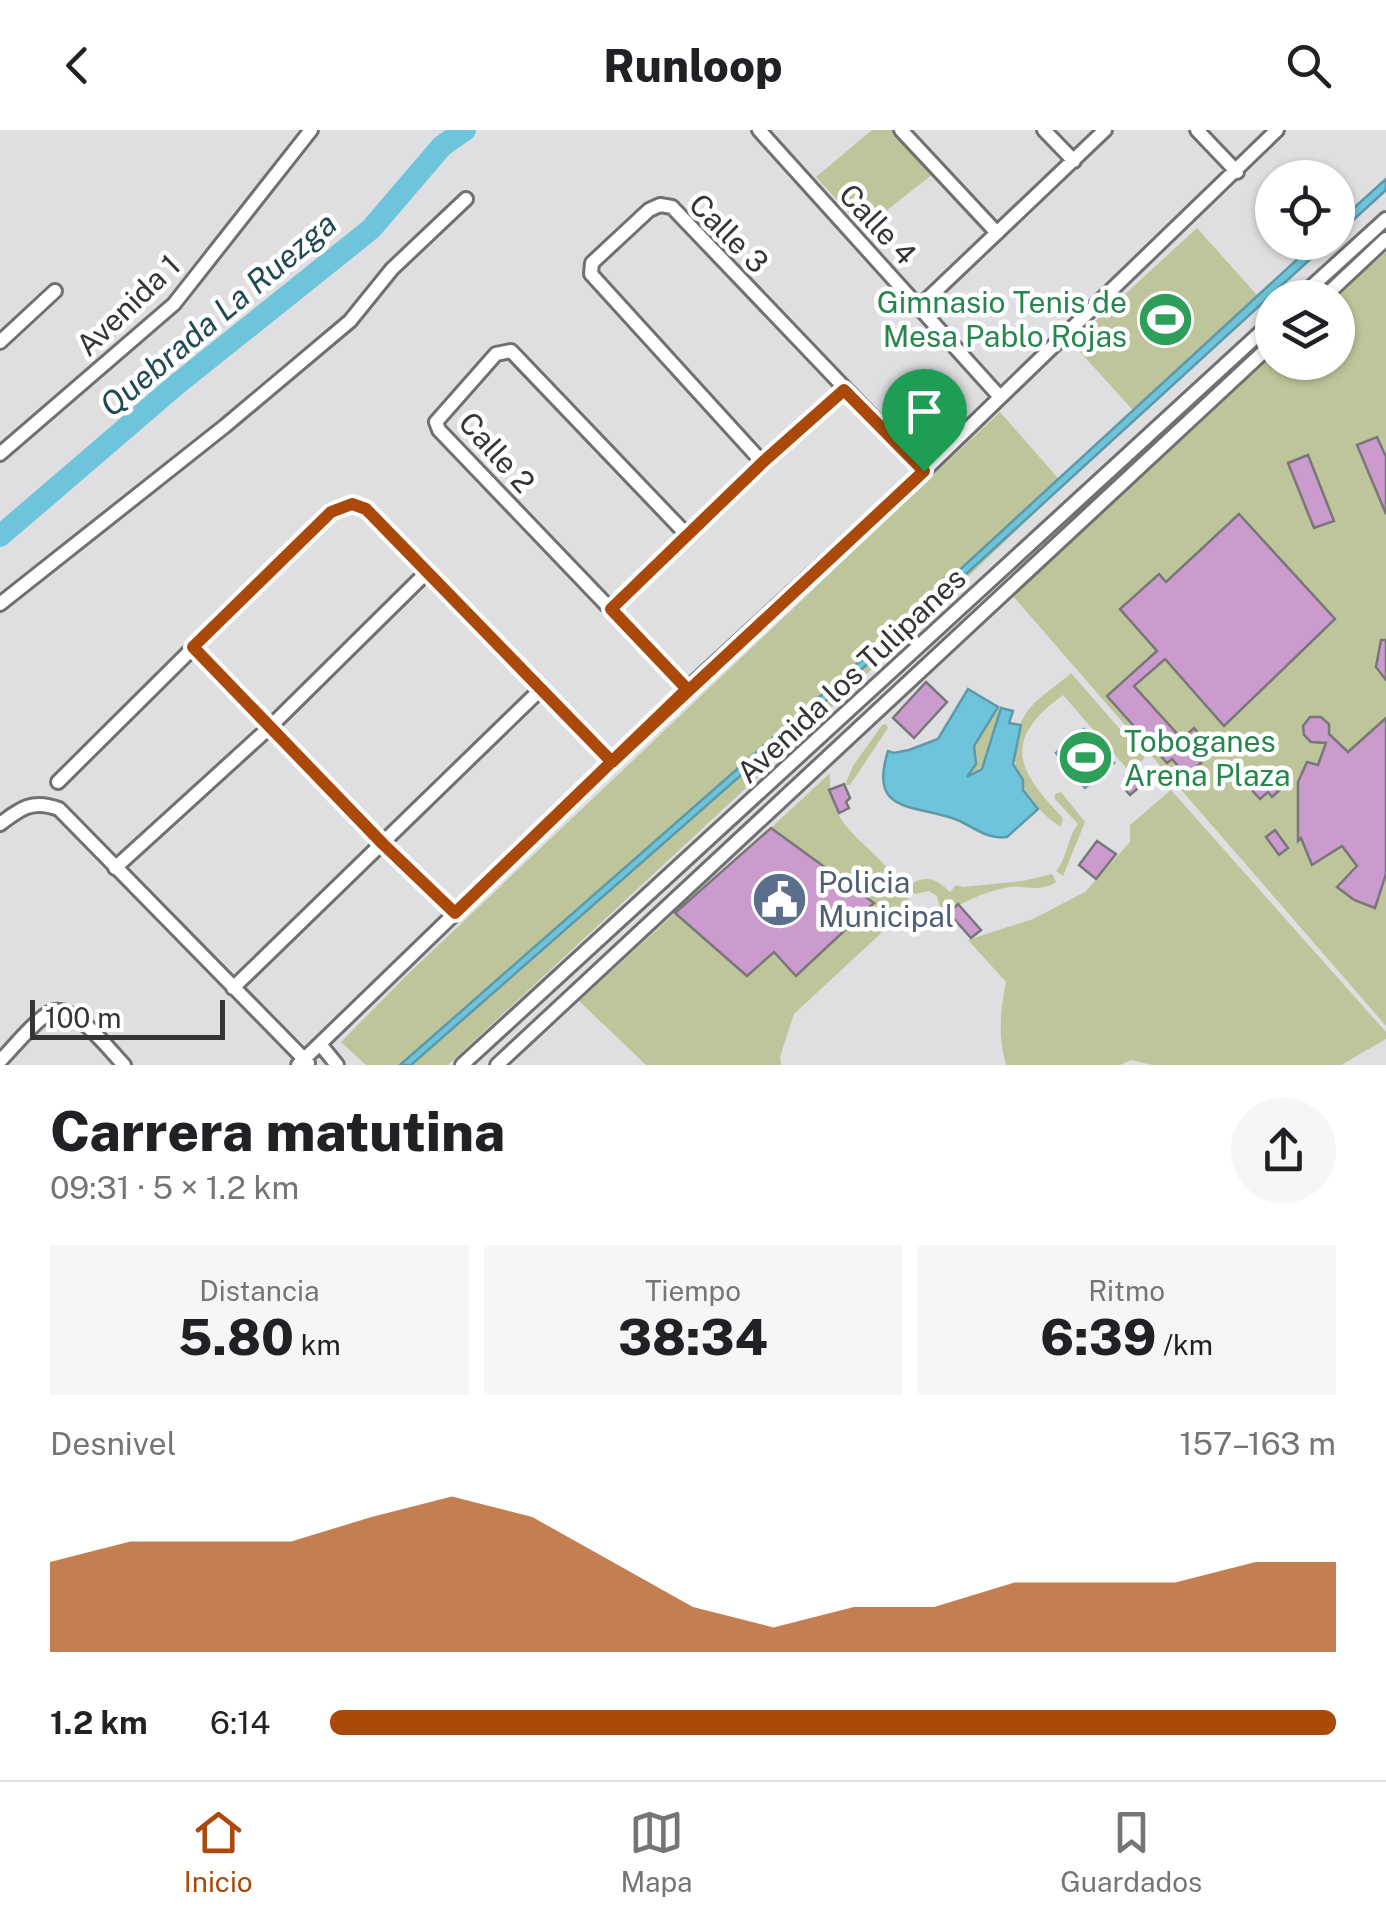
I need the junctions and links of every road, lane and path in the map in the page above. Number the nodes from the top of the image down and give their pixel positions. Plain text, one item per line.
1 (311, 130) edge
2 (758, 130) edge
3 (901, 130) edge
4 (1044, 130) edge
5 (1106, 130) edge
6 (1197, 130) edge
7 (1278, 130) edge
8 (1074, 161) junction
9 (1236, 172) junction
10 (466, 198) dead end
11 (1386, 218) edge
12 (997, 233) junction
13 (1386, 239) edge
14 (1319, 280) edge
15 (1342, 280) edge
16 (55, 291) dead end
17 (920, 306) junction
18 (1255, 338) edge
19 (0, 342) edge
20 (1255, 360) edge
21 (844, 390) junction
22 (1000, 397) junction
23 (0, 454) edge
24 (763, 462) junction
25 (924, 471) junction
26 (687, 535) junction
27 (427, 572) junction
28 (0, 604) edge
29 (611, 609) junction
30 (193, 647) junction
31 (687, 689) junction
32 (540, 690) junction
33 (270, 727) junction
34 (612, 762) junction
35 (58, 782) dead end
36 (0, 824) edge
37 (725, 825) junction
38 (739, 841) junction
39 (383, 844) junction
40 (115, 868) junction
41 (455, 913) junction
42 (234, 988) junction
43 (320, 1044) junction
44 (0, 1061) edge
45 (304, 1063) edge
46 (124, 1065) edge
47 (338, 1065) edge
48 (462, 1065) edge
49 (497, 1065) edge

1 - 23 street, Avenida 1
2 - 17 street, Calle 4
3 - 12 street
4 - 8 street
5 - 8 street
6 - 9 street
7 - 9 street
8 - 12 street
9 - 22 street
10 - 28 street
11 - 14 street
12 - 17 street
13 - 15 street
16 - 19 street
17 - 22 street, Calle 4
18 - 37 street, Avenida los Tulipanes
20 - 38 street, Avenida los Tulipanes
21 - 24 street
21 - 24 street, Calle 3
21 - 25 street, Calle 3
22 - 25 street
24 - 26 street
25 - 31 street
26 - 29 street
26 - 29 street, Calle 2
27 - 30 street
27 - 32 street
27 - 33 street
29 - 31 street, Calle 2
30 - 33 street
30 - 35 street
31 - 34 street
32 - 34 street
32 - 39 street
33 - 39 street
33 - 40 street
34 - 41 street
36 - 40 street
37 - 38 street
37 - 48 street, Avenida los Tulipanes
38 - 49 street, Avenida los Tulipanes
39 - 41 street
39 - 42 street
40 - 42 street
41 - 43 street
42 - 45 street
43 - 45 street
43 - 47 street
44 - 46 street

